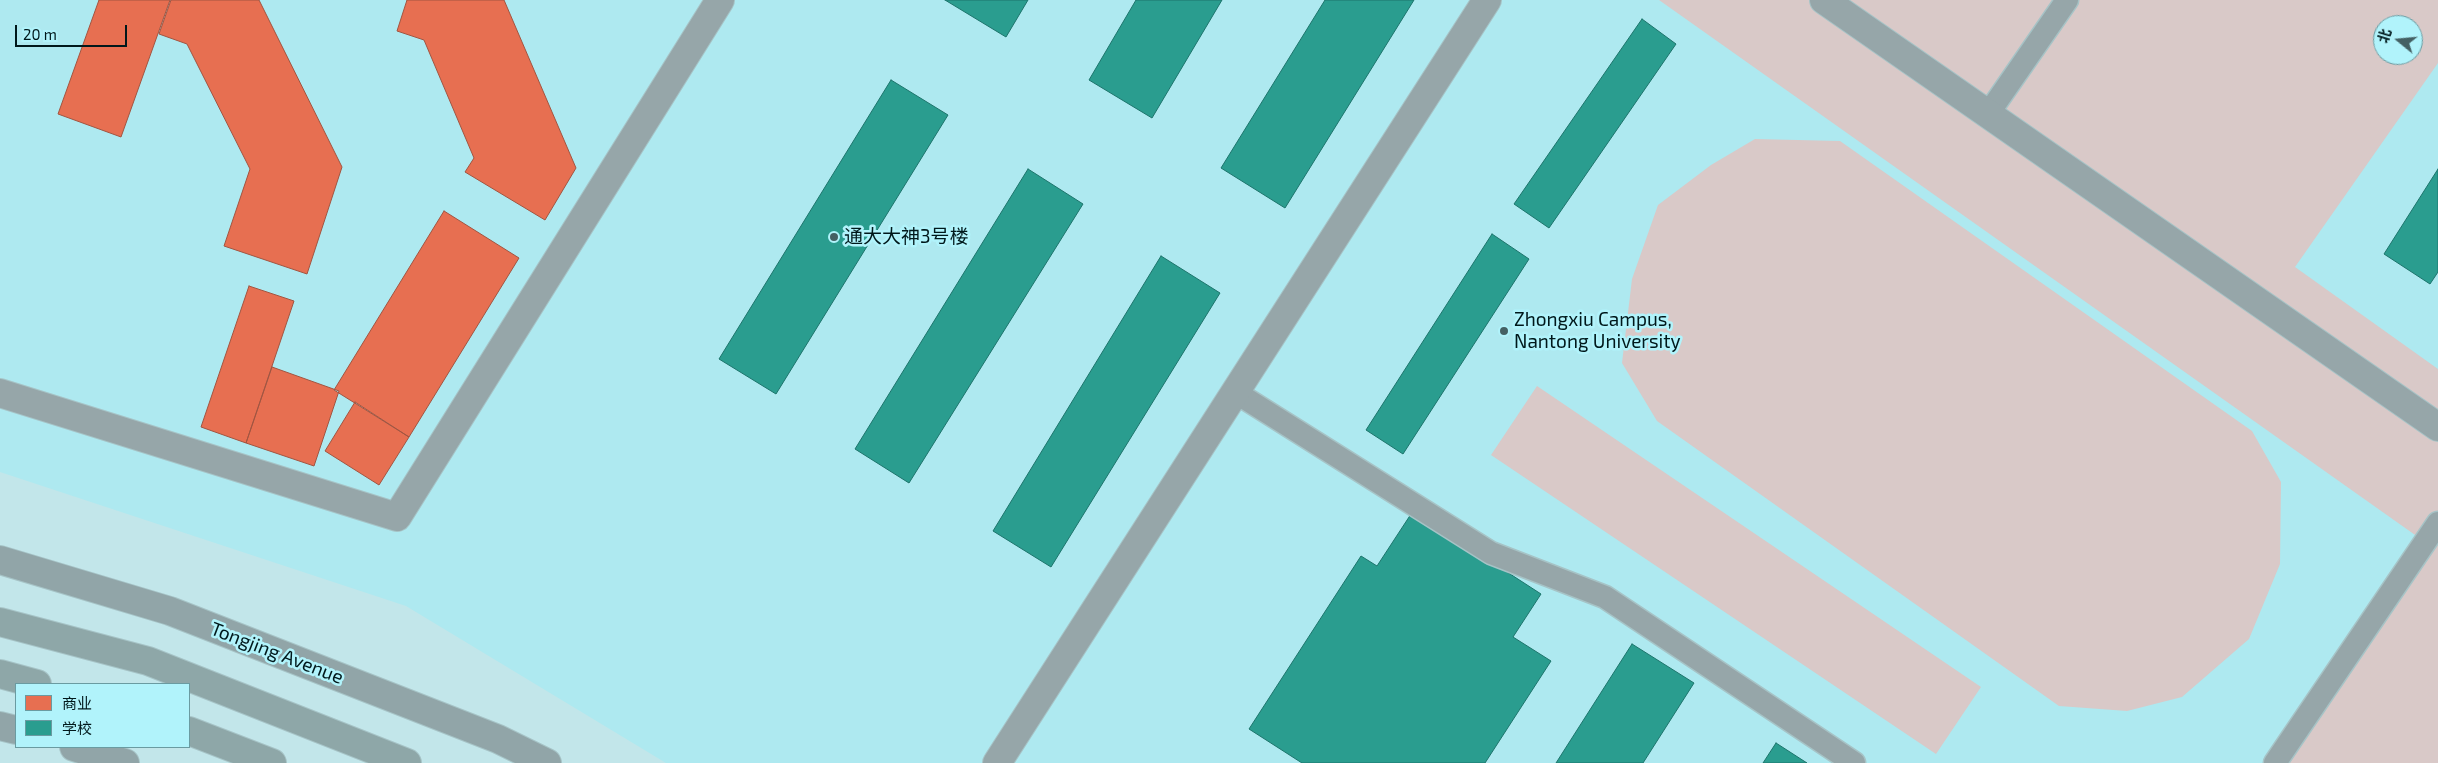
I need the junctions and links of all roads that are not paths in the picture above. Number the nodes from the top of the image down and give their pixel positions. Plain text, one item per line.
1 (720, 0) edge
2 (1486, 0) edge
3 (1824, 0) edge
4 (2067, 0) edge
5 (1988, 114) junction
6 (1235, 392) junction
7 (0, 393) edge
8 (2438, 427) edge
9 (2438, 523) edge
10 (0, 560) edge
11 (0, 622) edge
12 (0, 674) edge
13 (33, 683) edge
14 (0, 726) edge
15 (15, 730) edge
16 (190, 731) edge
17 (77, 748) edge
18 (125, 763) edge
19 (272, 763) edge
20 (407, 763) edge
21 (548, 763) edge
22 (997, 763) edge
23 (1854, 763) edge
24 (2275, 763) edge

1 - 7 street
2 - 6 street
3 - 5 street
4 - 5 lane
5 - 8 street
6 - 22 street
6 - 23 lane
9 - 24 lane
10 - 21 main road, Tongjing Avenue
11 - 20 highway
12 - 13 highway
14 - 15 main road
16 - 19 highway
17 - 18 main road

